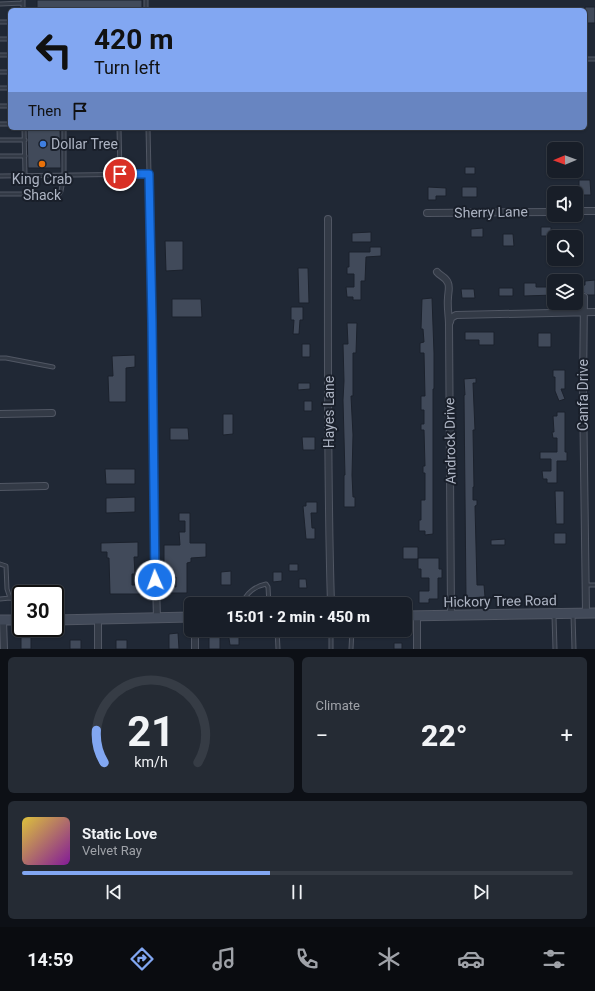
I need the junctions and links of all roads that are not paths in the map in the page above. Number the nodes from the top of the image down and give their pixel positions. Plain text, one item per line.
1 (23, 2) edge
2 (0, 4) edge
3 (24, 130) edge
4 (64, 130) edge
5 (120, 130) edge
6 (148, 130) edge
7 (0, 140) edge
8 (25, 140) junction
9 (0, 156) edge
10 (25, 156) junction
11 (120, 174) junction
12 (149, 174) junction
13 (25, 175) junction
14 (64, 175) junction
15 (0, 176) edge
16 (0, 194) edge
17 (583, 211) edge
18 (595, 211) edge
19 (547, 212) edge
20 (427, 213) dead end
21 (328, 219) dead end
22 (437, 272) dead end
23 (584, 298) dead end
24 (595, 312) edge
25 (584, 313) junction
26 (449, 324) junction
27 (0, 358) edge
28 (53, 367) dead end
29 (52, 413) dead end
30 (0, 414) edge
31 (45, 486) dead end
32 (0, 487) edge
33 (0, 564) edge
34 (585, 585) junction
35 (595, 585) edge
36 (246, 597) edge
37 (269, 597) edge
38 (331, 597) edge
39 (10, 598) joint
40 (0, 599) edge
41 (590, 613) edge
42 (554, 614) junction
43 (573, 614) junction
44 (451, 615) junction
45 (412, 616) edge
46 (417, 616) junction
47 (184, 617) edge
48 (98, 619) junction
49 (157, 619) junction
50 (2, 620) edge
51 (64, 620) edge
52 (195, 637) edge
53 (277, 637) edge
54 (331, 637) edge
55 (352, 637) edge
56 (278, 648) edge
57 (4, 649) edge
58 (98, 649) edge
59 (195, 649) edge
60 (331, 649) edge
61 (351, 649) edge
62 (417, 649) edge
63 (555, 649) edge
64 (574, 649) edge

1 - 2 lane
3 - 8 lane
4 - 14 lane
5 - 11 lane
6 - 12 lane
7 - 8 lane
8 - 10 lane
9 - 10 lane
10 - 13 lane
11 - 12 lane
11 - 14 lane
12 - 49 street
13 - 14 lane
13 - 15 lane
14 - 16 lane
17 - 18 street
19 - 20 street, Sherry Lane
21 - 38 street, Hayes Lane
22 - 26 street, Androck Drive
23 - 25 street, Canfa Drive
24 - 25 street
25 - 26 street
25 - 34 street, Canfa Drive
26 - 44 street, Androck Drive
27 - 28 lane
29 - 30 street
31 - 32 street
33 - 39 lane
34 - 35 lane
34 - 41 street, Canfa Drive
36 - 37 lane
39 - 40 lane
41 - 43 street, Hickory Tree Road
42 - 43 street, Hickory Tree Road
42 - 44 street, Hickory Tree Road
42 - 63 lane
43 - 64 lane
44 - 46 street, Hickory Tree Road
45 - 46 street, Hickory Tree Road
46 - 62 street
47 - 49 street
48 - 49 street
48 - 51 street
48 - 58 street
50 - 57 street
52 - 59 street
53 - 56 lane
54 - 60 lane
55 - 61 lane

